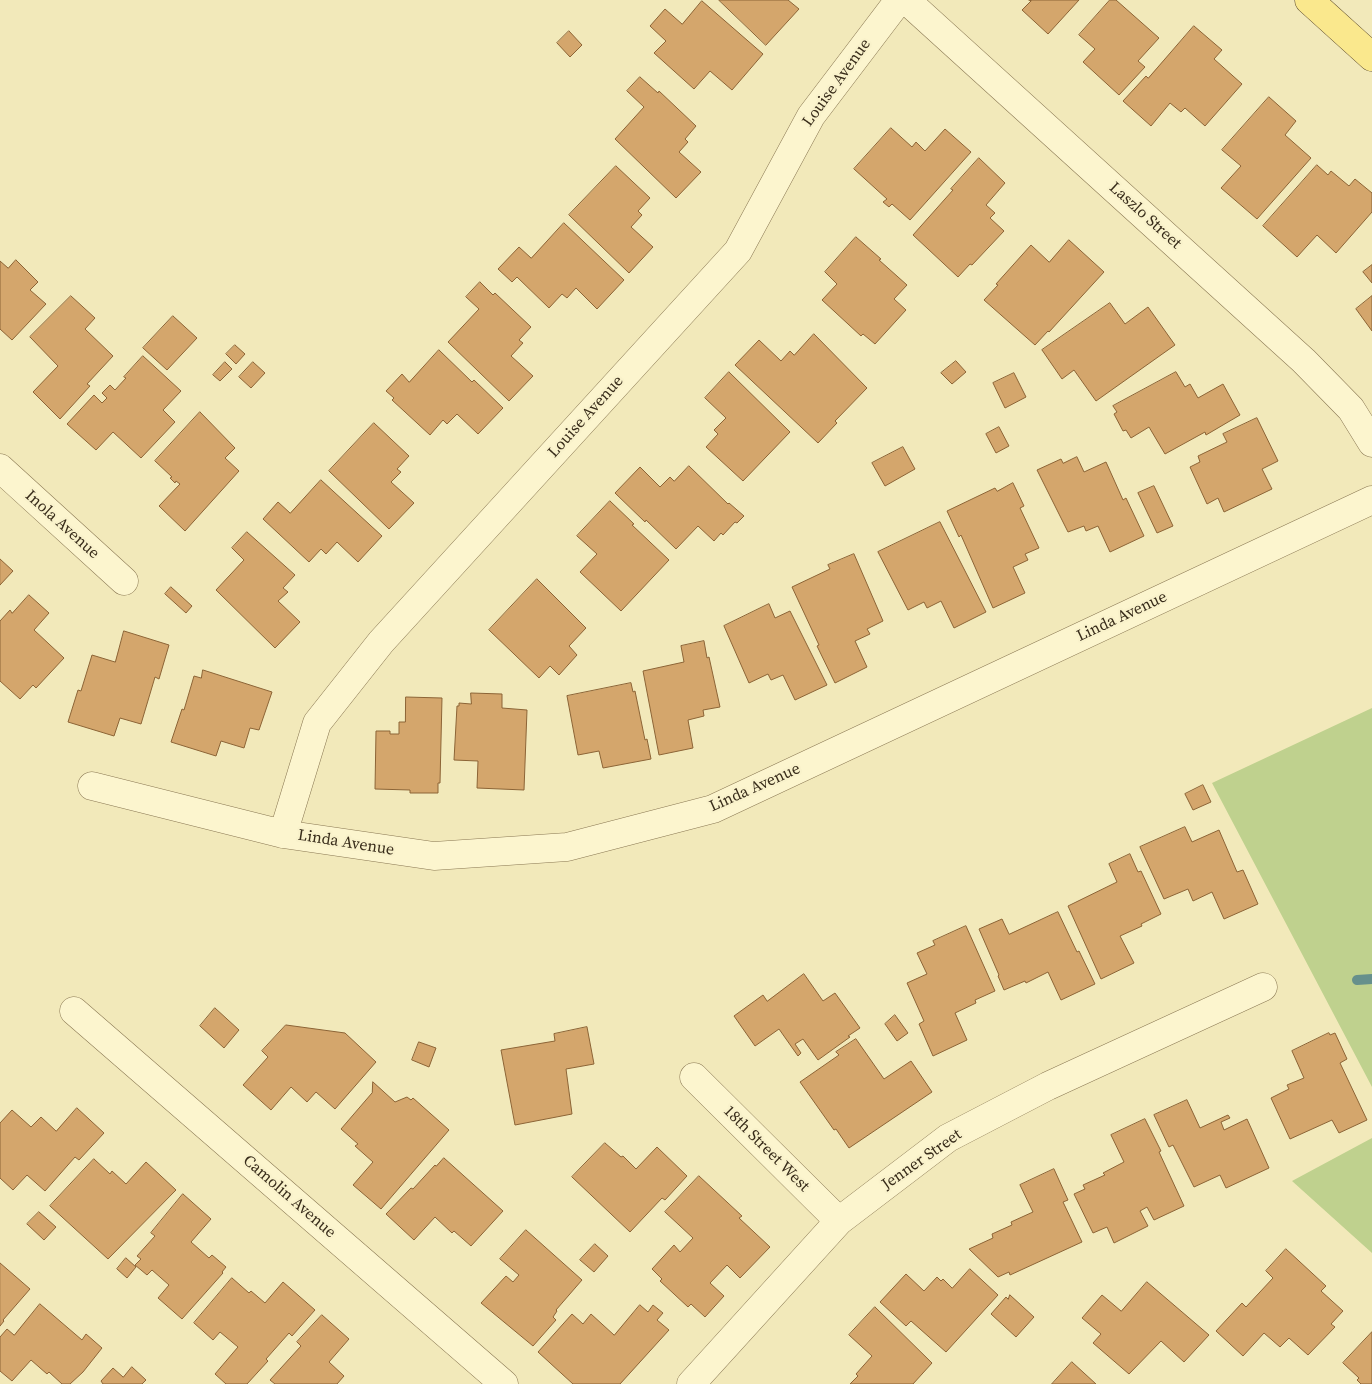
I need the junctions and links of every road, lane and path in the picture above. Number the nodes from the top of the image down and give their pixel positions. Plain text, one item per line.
1 (899, 0) edge
2 (906, 0) edge
3 (1309, 0) edge
4 (1372, 57) edge
5 (1372, 443) edge
6 (0, 468) edge
7 (1372, 500) edge
8 (124, 581) dead end
9 (92, 786) dead end
10 (283, 834) junction
11 (1263, 987) dead end
12 (74, 1011) dead end
13 (694, 1076) dead end
14 (839, 1221) junction
15 (504, 1384) edge
16 (691, 1384) edge

1 - 10 street, Louise Avenue
2 - 5 street, Laszlo Street
3 - 4 main road
6 - 8 street, Inola Avenue
7 - 10 street, Linda Avenue
9 - 10 street, Linda Avenue
11 - 14 street, Jenner Street
12 - 15 street, Camolin Avenue
13 - 14 street, 18th Street West
14 - 16 street, Jenner Street

